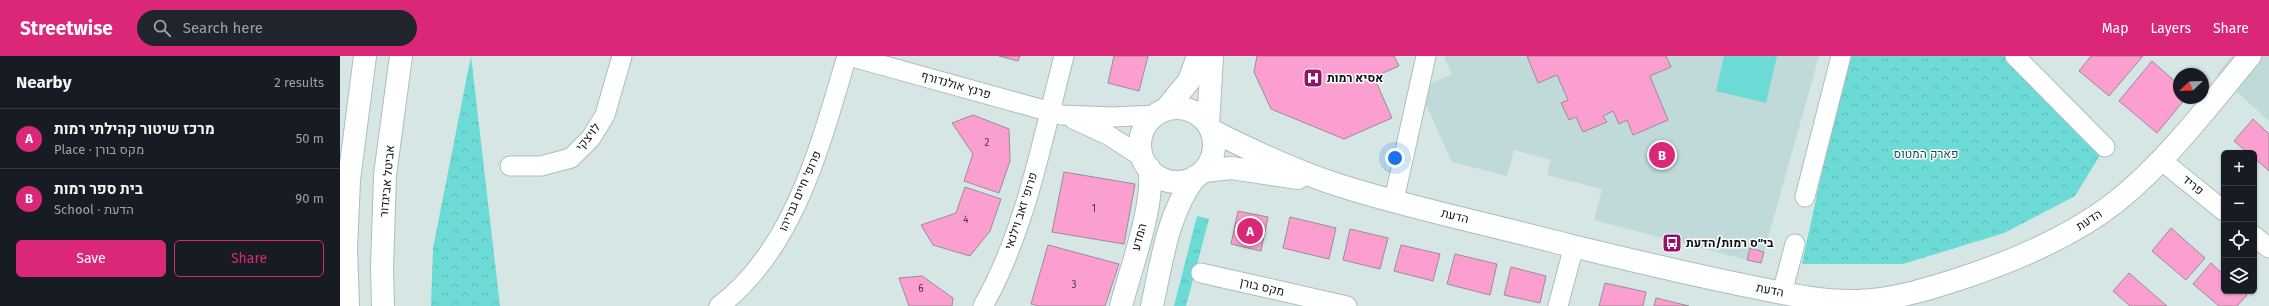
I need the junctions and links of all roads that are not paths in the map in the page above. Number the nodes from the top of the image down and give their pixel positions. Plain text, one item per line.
1 (365, 56) edge
2 (401, 56) edge
3 (622, 56) edge
4 (848, 56) edge
5 (1064, 56) edge
6 (1198, 56) edge
7 (1212, 56) edge
8 (1426, 56) edge
9 (1841, 56) edge
10 (2015, 56) edge
11 (2250, 56) edge
12 (1056, 113) junction
13 (1160, 113) junction
14 (1210, 128) junction
15 (2105, 147) dead end
16 (2161, 160) junction
17 (1146, 163) junction
18 (510, 166) dead end
19 (1200, 174) junction
20 (1336, 184) junction
21 (1805, 197) dead end
22 (1394, 200) junction
23 (2221, 209) edge
24 (2257, 238) edge
25 (1794, 244) dead end
26 (1574, 246) junction
27 (2269, 248) edge
28 (1201, 273) dead end
29 (1782, 293) junction
30 (348, 306) edge
31 (383, 306) edge
32 (719, 306) edge
33 (983, 306) edge
34 (1121, 306) edge
35 (1152, 306) edge
36 (1347, 306) edge
37 (1558, 306) edge

1 - 30 street
2 - 31 street, אביטל אביגדור
3 - 18 street, לויצקי
4 - 12 street, פרנץ אולנדורף
4 - 32 street, פרופ' חיים גבריהו
5 - 12 street, פרופ' זאב וילנאי
6 - 13 street
7 - 14 street
8 - 22 street
9 - 21 street
10 - 15 street
11 - 16 street, הדעת
12 - 13 street, פרנץ אולנדורף
12 - 17 street, פרנץ אולנדורף
12 - 33 street, פרופ' זאב וילנאי
13 - 14 street
13 - 17 street
14 - 19 street
14 - 20 street, הדעת
16 - 23 street, פריד
16 - 29 street, הדעת
17 - 19 street
17 - 34 street, המדע
19 - 20 street, הדעת
19 - 35 street
20 - 22 street, הדעת
22 - 26 street, הדעת
24 - 27 street
25 - 29 street
26 - 29 street, הדעת
26 - 37 street
28 - 36 street, מקס בורן

